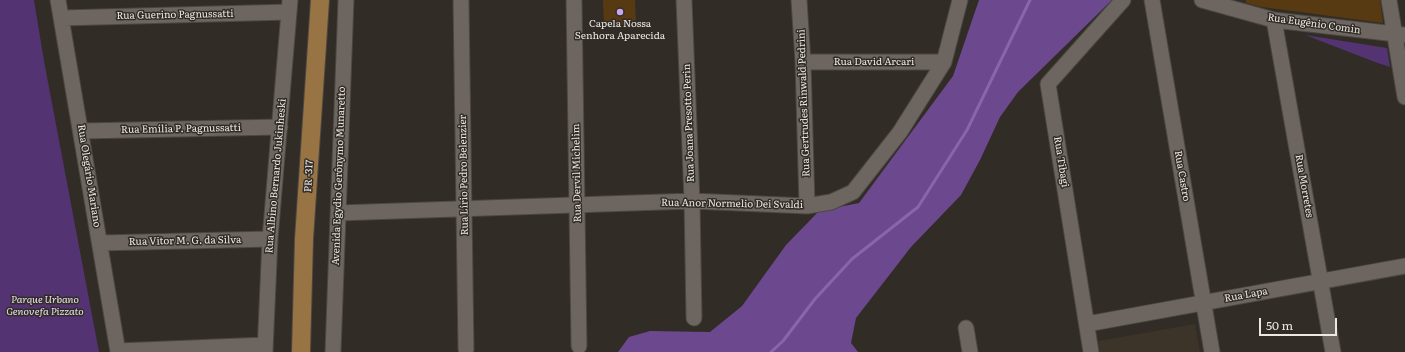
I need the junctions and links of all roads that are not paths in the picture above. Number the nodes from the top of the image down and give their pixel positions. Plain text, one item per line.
1 (58, 0) edge
2 (320, 0) edge
3 (346, 0) edge
4 (461, 0) edge
5 (574, 0) edge
6 (684, 0) edge
7 (799, 0) edge
8 (960, 0) edge
9 (1123, 0) edge
10 (1152, 0) edge
11 (1202, 0) edge
12 (1389, 0) edge
13 (290, 6) edge
14 (61, 18) junction
15 (1274, 20) junction
16 (1400, 35) edge
17 (803, 62) junction
18 (944, 62) junction
19 (1405, 97) edge
20 (280, 127) junction
21 (81, 131) junction
22 (692, 201) junction
23 (578, 204) junction
24 (807, 206) junction
25 (465, 208) junction
26 (338, 213) junction
27 (270, 239) junction
28 (100, 243) junction
29 (1405, 266) edge
30 (1321, 282) junction
31 (1204, 302) junction
32 (694, 318) dead end
33 (1087, 324) junction
34 (966, 328) dead end
35 (579, 346) dead end
36 (265, 348) edge
37 (466, 349) dead end
38 (118, 351) edge
39 (301, 352) edge
40 (333, 352) edge
41 (970, 352) edge
42 (1091, 352) edge
43 (1212, 352) edge
44 (1332, 352) edge

1 - 14 street, Rua Olegário Mariano
2 - 39 main road, PR -317
3 - 26 street, Avenida Egydio Gerônymo Munaretto
4 - 25 street, Rua Lírio Pedro Belenzier
5 - 23 street, Rua Dervil Michelim
6 - 22 street, Rua Joana Presotto Perin
7 - 17 street, Rua Gertrudes Rinwald Pedrini
8 - 18 street, Rua Anor Normelio Dei Svaldi
9 - 33 street, Rua Tibagi
10 - 31 street, Rua Castro
11 - 15 street, Rua Eugênio Comin
12 - 16 street
13 - 14 street, Rua Guerino Pagnussatti
13 - 20 street, Rua Albino Bernardo Jukinheski
14 - 21 street, Rua Olegário Mariano
15 - 16 street, Rua Eugênio Comin
15 - 30 street, Rua Morretes
16 - 19 street
17 - 18 street, Rua David Arcari
17 - 24 street, Rua Gertrudes Rinwald Pedrini
18 - 24 street, Rua Anor Normelio Dei Svaldi
20 - 21 street, Rua Emília P. Pagnussatti
20 - 27 street, Rua Albino Bernardo Jukinheski
21 - 28 street, Rua Olegário Mariano
22 - 23 street, Rua Anor Normelio Dei Svaldi
22 - 24 street, Rua Anor Normelio Dei Svaldi
22 - 32 street, Rua Joana Presotto Perin
23 - 25 street, Rua Anor Normelio Dei Svaldi
23 - 35 street, Rua Dervil Michelim
25 - 26 street, Rua Anor Normelio Dei Svaldi
25 - 37 street, Rua Lírio Pedro Belenzier
26 - 40 street, Avenida Egydio Gerônymo Munaretto
27 - 28 street, Rua Vitor M. G. da Silva
27 - 36 street, Rua Albino Bernardo Jukinheski
28 - 38 street, Rua Olegário Mariano
29 - 30 street, Rua Lapa
30 - 31 street, Rua Lapa
30 - 44 street, Rua Morretes
31 - 33 street, Rua Lapa
31 - 43 street, Rua Castro
33 - 42 street, Rua Tibagi
34 - 41 street
36 - 38 street

